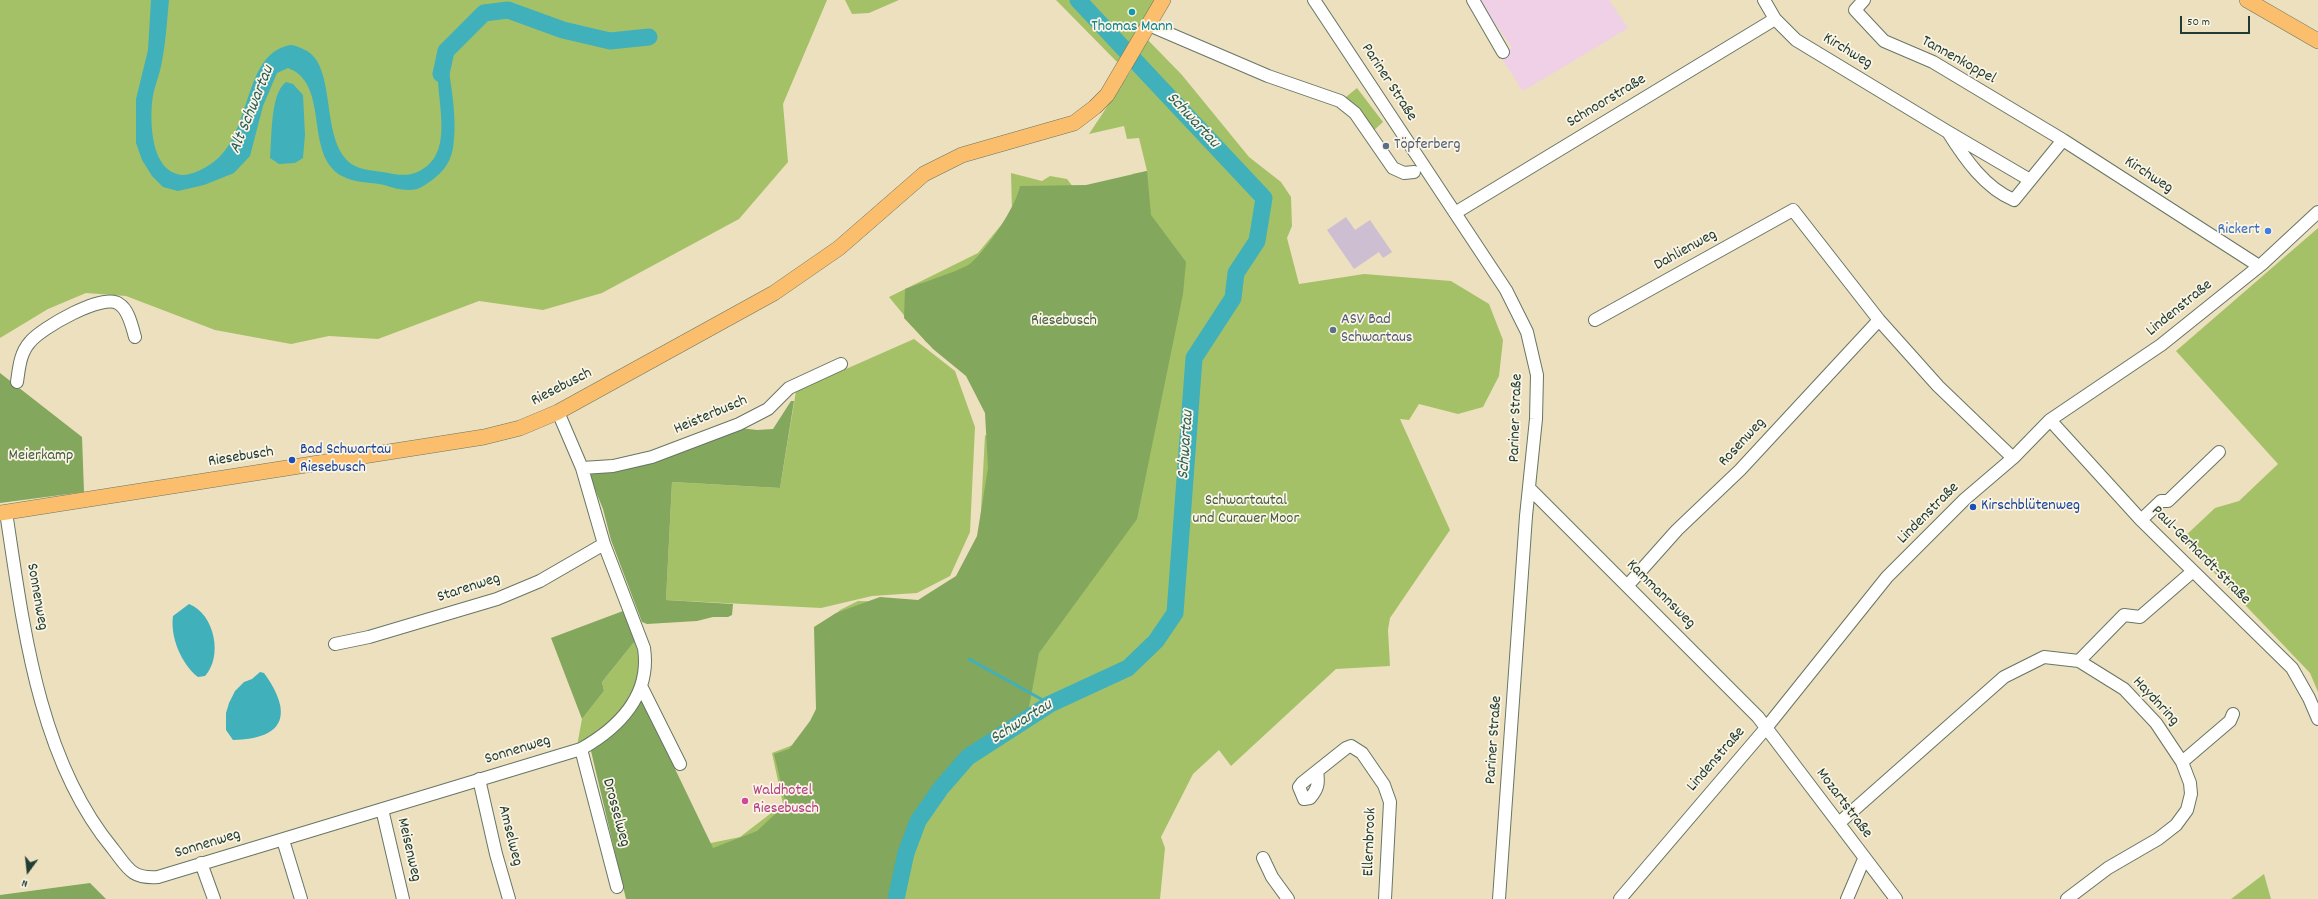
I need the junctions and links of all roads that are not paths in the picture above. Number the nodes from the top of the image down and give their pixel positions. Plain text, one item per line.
1 (1163, 0) edge
2 (1314, 0) edge
3 (1473, 0) edge
4 (1764, 0) edge
5 (1864, 0) edge
6 (2247, 0) edge
7 (1775, 18) junction
8 (1149, 25) junction
9 (2318, 41) edge
10 (1503, 52) dead end
11 (1948, 132) junction
12 (2063, 140) junction
13 (1414, 172) dead end
14 (2030, 180) junction
15 (2318, 212) edge
16 (1455, 213) junction
17 (2260, 266) junction
18 (1595, 320) dead end
19 (1879, 320) junction
20 (135, 337) dead end
21 (841, 364) dead end
22 (17, 382) dead end
23 (558, 412) junction
24 (2050, 420) junction
25 (2220, 452) dead end
26 (2013, 458) junction
27 (582, 468) junction
28 (1529, 488) junction
29 (3, 513) edge
30 (2141, 520) junction
31 (604, 544) junction
32 (2192, 572) junction
33 (1628, 585) junction
34 (335, 644) dead end
35 (2079, 661) junction
36 (642, 688) junction
37 (2233, 714) dead end
38 (2318, 719) edge
39 (1766, 728) junction
40 (581, 748) junction
41 (2182, 762) junction
42 (680, 764) dead end
43 (1317, 771) dead end
44 (479, 779) junction
45 (382, 809) junction
46 (1838, 823) junction
47 (283, 840) junction
48 (1263, 858) dead end
49 (1864, 859) junction
50 (201, 863) junction
51 (617, 887) dead end
52 (214, 899) edge
53 (301, 899) edge
54 (403, 899) edge
55 (509, 899) edge
56 (1288, 899) edge
57 (1385, 899) edge
58 (1499, 899) edge
59 (1620, 899) edge
60 (1847, 899) edge
61 (1896, 899) edge
62 (2067, 899) edge

1 - 8 main road
2 - 16 street, Pariner Straße
3 - 10 street
4 - 7 street, Kirchweg
5 - 12 street, Tannenkoppel
6 - 9 main road
7 - 11 street, Kirchweg
7 - 16 street, Schnoorstraße
8 - 13 street
8 - 23 main road, Riesebusch
11 - 14 street, Kirchweg
11 - 14 street, Kirchweg
12 - 14 street, Kirchweg
12 - 17 street, Kirchweg
15 - 17 street, Lindenstraße
16 - 28 street, Pariner Straße
17 - 24 street, Lindenstraße
18 - 19 street, Dahlienweg
19 - 26 street
19 - 33 street, Rosenweg
20 - 22 street
21 - 27 street, Heisterbusch
23 - 27 street, Sonnenweg
23 - 29 main road, Riesebusch
24 - 26 street, Lindenstraße
24 - 30 street, Paul-Gerhardt-Straße
25 - 30 street
26 - 39 street, Lindenstraße
27 - 31 street, Sonnenweg
28 - 33 street, Kammannsweg
28 - 58 street, Pariner Straße
29 - 50 street, Sonnenweg
30 - 32 street, Paul-Gerhardt-Straße
31 - 34 street, Starenweg
31 - 36 street, Sonnenweg
32 - 35 street
32 - 38 street, Paul-Gerhardt-Straße
33 - 39 street, Kammannsweg
35 - 41 street, Haydnring
35 - 46 street, Haydnring
36 - 40 street, Sonnenweg
36 - 42 street
37 - 41 street
39 - 46 street, Mozartstraße
39 - 59 street, Lindenstraße
40 - 44 street, Sonnenweg
40 - 51 street, Drosselweg
41 - 62 street, Haydnring
43 - 57 street, Ellernbrook
44 - 45 street, Sonnenweg
44 - 55 street, Amselweg
45 - 47 street, Sonnenweg
45 - 54 street, Meisenweg
46 - 49 street, Mozartstraße
47 - 50 street, Sonnenweg
47 - 53 street
48 - 56 street
49 - 60 street
49 - 61 street, Mozartstraße
50 - 52 street

